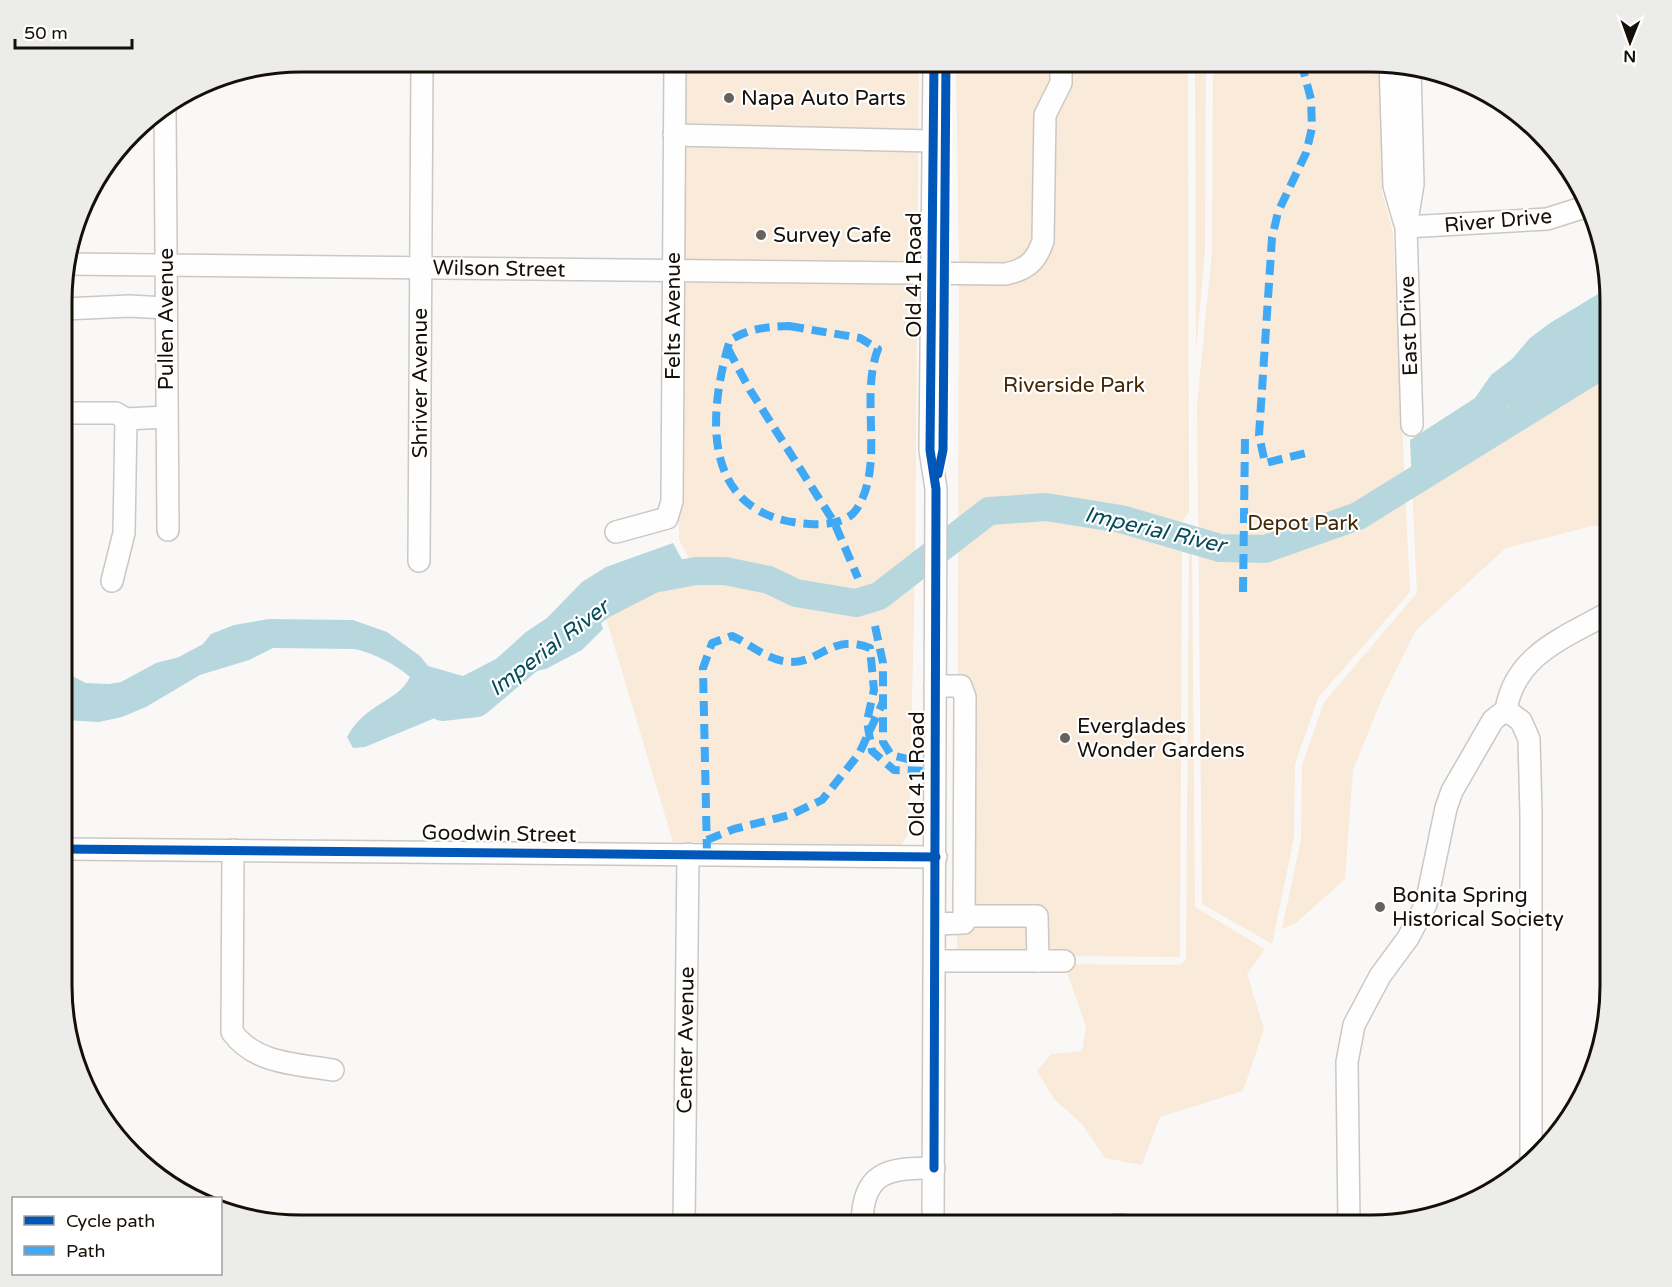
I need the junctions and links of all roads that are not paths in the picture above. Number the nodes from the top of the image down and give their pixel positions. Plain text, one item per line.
1 (422, 72) edge
2 (675, 72) edge
3 (934, 72) edge
4 (946, 72) edge
5 (1061, 72) edge
6 (1390, 73) edge
7 (1410, 75) edge
8 (165, 116) edge
9 (674, 135) junction
10 (933, 141) junction
11 (1581, 208) edge
12 (1406, 228) junction
13 (75, 264) edge
14 (167, 265) junction
15 (420, 268) junction
16 (673, 273) junction
17 (939, 275) junction
18 (166, 308) junction
19 (72, 309) edge
20 (73, 413) dead end
21 (166, 417) junction
22 (126, 419) junction
23 (1412, 425) dead end
24 (168, 530) dead end
25 (616, 532) dead end
26 (419, 561) dead end
27 (112, 580) dead end
28 (1600, 618) edge
29 (935, 686) junction
30 (1506, 710) junction
31 (72, 849) edge
32 (233, 850) junction
33 (688, 854) junction
34 (936, 857) junction
35 (964, 916) junction
36 (935, 924) junction
37 (1038, 961) junction
38 (1064, 961) dead end
39 (935, 962) junction
40 (333, 1070) dead end
41 (1531, 1150) edge
42 (934, 1168) junction
43 (684, 1215) edge
44 (863, 1215) edge
45 (933, 1215) edge
46 (940, 1215) edge
47 (1349, 1215) edge

1 - 15 street, Shriver Avenue
2 - 9 street, Felts Avenue
3 - 10 street, Old 41 Road
4 - 17 street, Old 41 Road
5 - 17 street, Wilson Street
6 - 12 street, East Drive
7 - 12 street, East Drive
8 - 14 street, Pullen Avenue
9 - 10 street
9 - 16 street, Felts Avenue
10 - 17 street, Old 41 Road
11 - 12 street, River Drive
12 - 23 street, East Drive
13 - 14 street, Wilson Street
14 - 15 street, Wilson Street
14 - 18 street, Pullen Avenue
15 - 16 street, Wilson Street
15 - 26 street, Shriver Avenue
16 - 17 street, Wilson Street
16 - 25 street, Felts Avenue
17 - 29 street, Old 41 Road
18 - 19 street
18 - 21 street, Pullen Avenue
20 - 22 street
21 - 22 street
21 - 24 street, Pullen Avenue
22 - 27 street
28 - 30 street
29 - 34 street, Old 41 Road
29 - 35 street
30 - 41 street
30 - 47 street
31 - 32 street, Goodwin Street
32 - 33 street, Goodwin Street
32 - 40 street
33 - 34 street, Goodwin Street
33 - 43 street, Center Avenue
34 - 36 street, Old 41 Road
35 - 36 street
35 - 37 street
36 - 39 street, Old 41 Road
37 - 38 street
37 - 39 street
39 - 42 street, Old 41 Road
42 - 44 street
42 - 45 street, Old 41 Road
42 - 46 street, Old 41 Road

